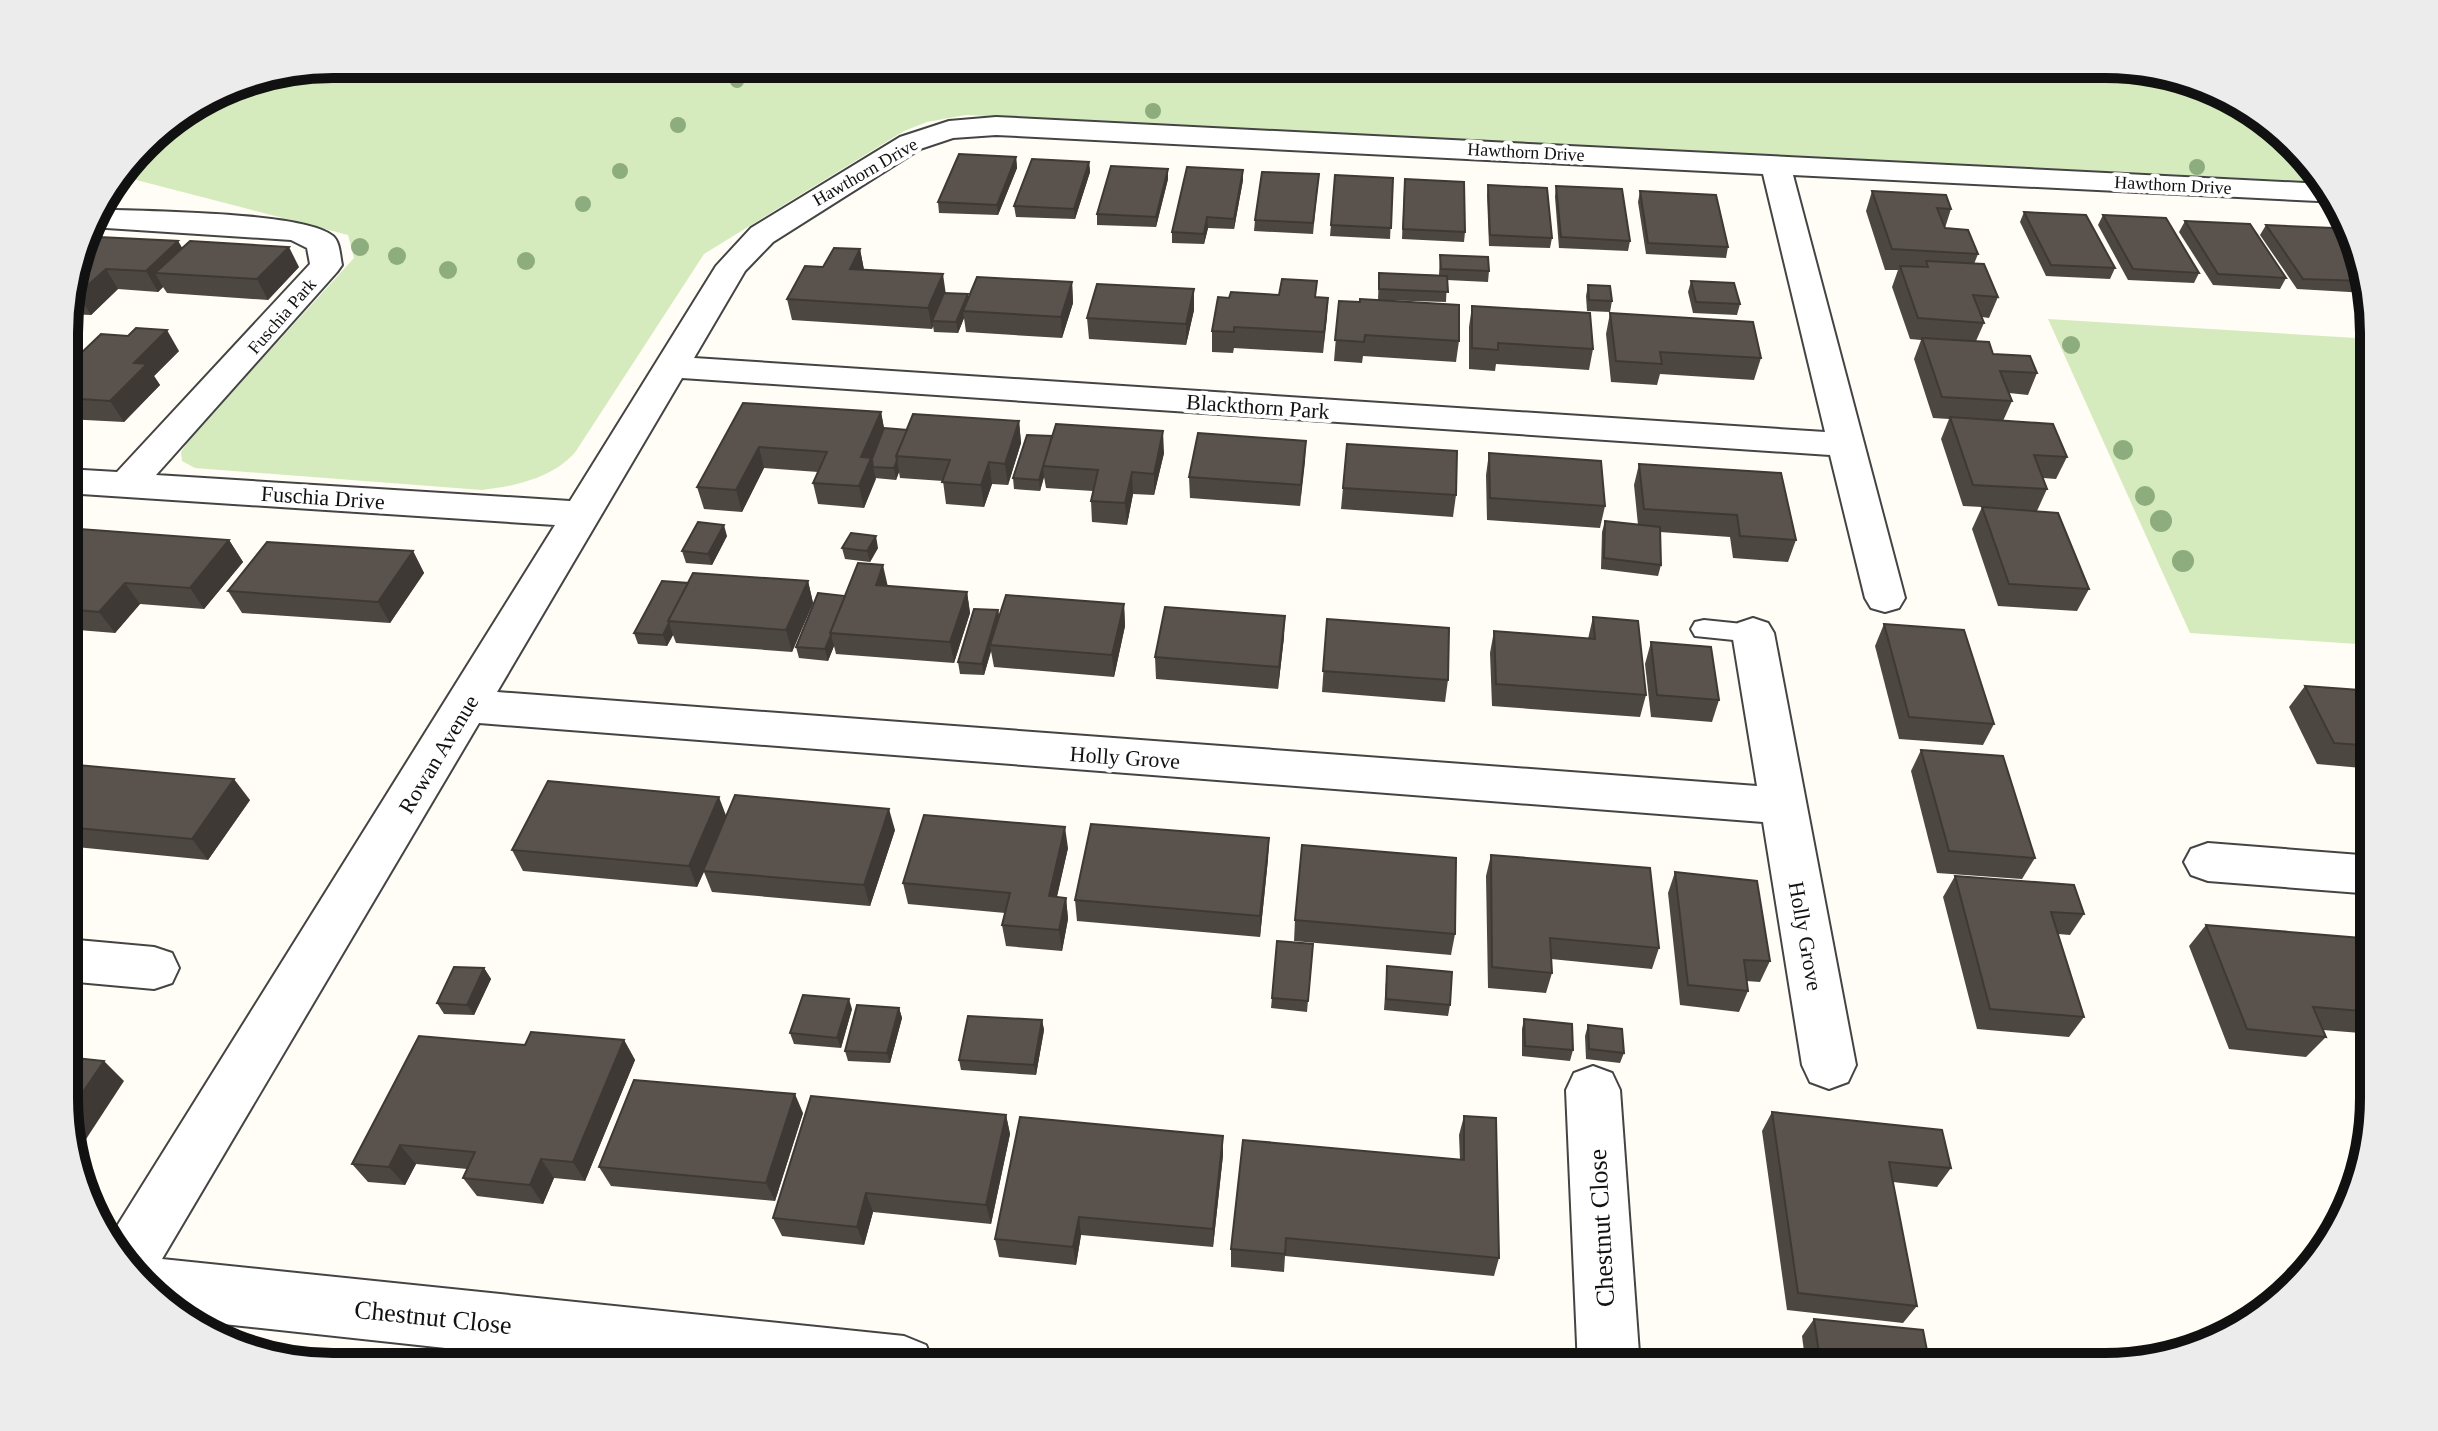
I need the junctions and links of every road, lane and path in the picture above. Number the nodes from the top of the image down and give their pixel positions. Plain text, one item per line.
1 (1775, 164) junction
2 (2317, 193) edge
3 (105, 219) edge
4 (751, 246) joint
5 (670, 367) junction
6 (1846, 445) junction
7 (78, 482) edge
8 (127, 484) junction
9 (581, 514) junction
10 (1885, 598) dead end
11 (1704, 629) dead end
12 (1753, 633) joint
13 (467, 706) junction
14 (1784, 806) junction
15 (2208, 862) dead end
16 (2359, 874) edge
17 (78, 961) edge
18 (154, 968) dead end
19 (1829, 1065) dead end
20 (1593, 1090) dead end
21 (133, 1255) edge
22 (163, 1288) edge
23 (1608, 1352) edge
24 (770, 1353) edge

1 - 2 street, Hawthorn Drive
1 - 4 street, Hawthorn Drive
1 - 6 street
3 - 8 street, Fuschia Park
4 - 5 street, Rowan Avenue
5 - 6 street, Blackthorn Park
5 - 9 street, Rowan Avenue
6 - 10 street
7 - 8 street, Fuschia Drive
8 - 9 street, Fuschia Drive
9 - 13 street, Rowan Avenue
11 - 12 lane
12 - 14 street, Holly Grove
13 - 14 street, Holly Grove
13 - 21 street, Rowan Avenue
14 - 19 street, Holly Grove
15 - 16 street
17 - 18 street
20 - 23 street, Chestnut Close
22 - 24 street, Chestnut Close

